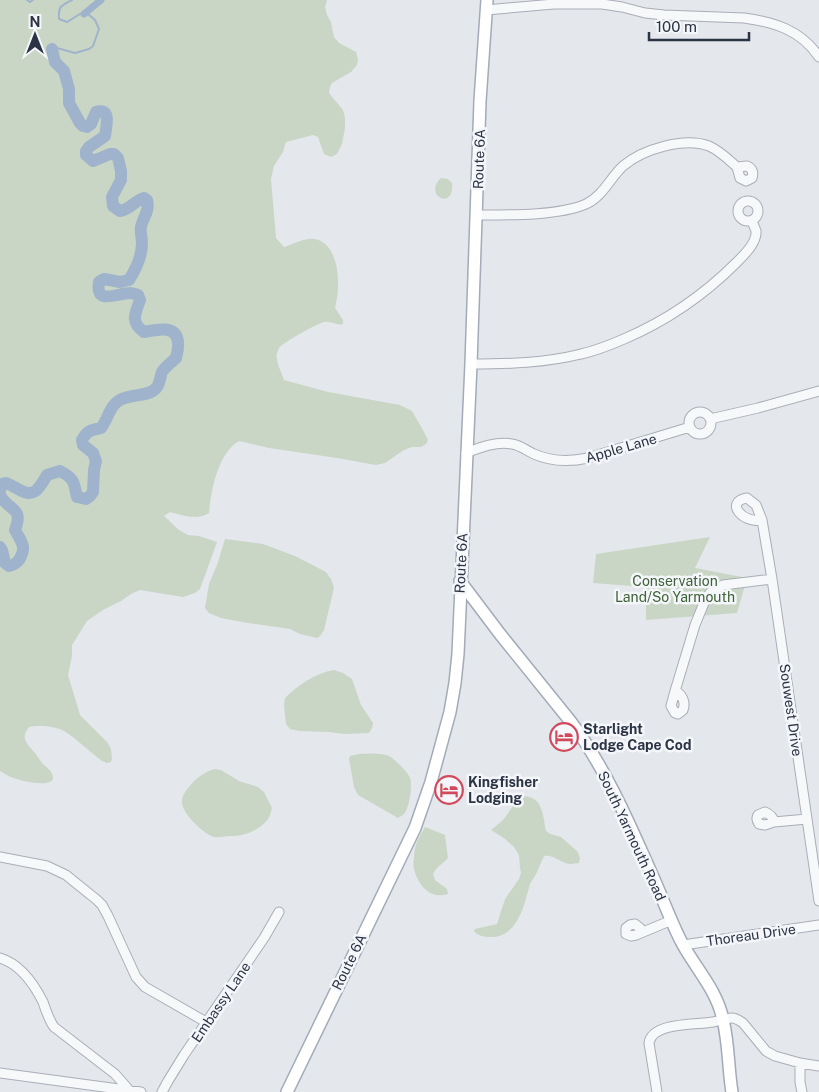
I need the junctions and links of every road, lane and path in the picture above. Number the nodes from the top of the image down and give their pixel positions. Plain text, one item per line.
1 (486, 5) edge
2 (819, 57) edge
3 (736, 167) dead end
4 (477, 215) junction
5 (752, 221) dead end
6 (471, 364) junction
7 (819, 391) edge
8 (710, 419) junction
9 (690, 427) junction
10 (466, 453) junction
11 (762, 520) dead end
12 (772, 579) junction
13 (460, 581) junction
14 (675, 691) dead end
15 (807, 819) junction
16 (774, 822) dead end
17 (0, 857) edge
18 (819, 901) edge
19 (280, 912) dead end
20 (672, 920) junction
21 (819, 925) edge
22 (642, 932) dead end
23 (683, 945) junction
24 (0, 958) edge
25 (723, 1020) junction
26 (206, 1022) junction
27 (800, 1063) junction
28 (819, 1066) edge
29 (0, 1073) edge
30 (129, 1090) junction
31 (141, 1092) edge
32 (162, 1092) edge
33 (287, 1092) edge
34 (658, 1092) edge
35 (732, 1092) edge
36 (802, 1092) edge

1 - 2 street
1 - 4 main road, Route 6A
3 - 4 street
4 - 6 main road, Route 6A
5 - 6 street
6 - 10 main road, Route 6A
7 - 8 street, Apple Lane
8 - 9 street, Apple Lane
8 - 9 street, Apple Lane
9 - 10 street, Apple Lane
10 - 13 main road, Route 6A
11 - 12 street, Souwest Drive
12 - 14 street
12 - 15 street, Souwest Drive
13 - 20 main road, South Yarmouth Road
13 - 33 main road, Route 6A
15 - 16 street
15 - 18 street, Souwest Drive
17 - 26 street
19 - 26 street, Embassy Lane
20 - 22 street
20 - 23 main road, South Yarmouth Road
21 - 23 street, Thoreau Drive
23 - 25 main road, South Yarmouth Road
24 - 30 street
25 - 27 street
25 - 34 street
25 - 35 main road, South Yarmouth Road
26 - 32 street, Embassy Lane
27 - 28 street
27 - 36 street
29 - 30 street
30 - 31 street

